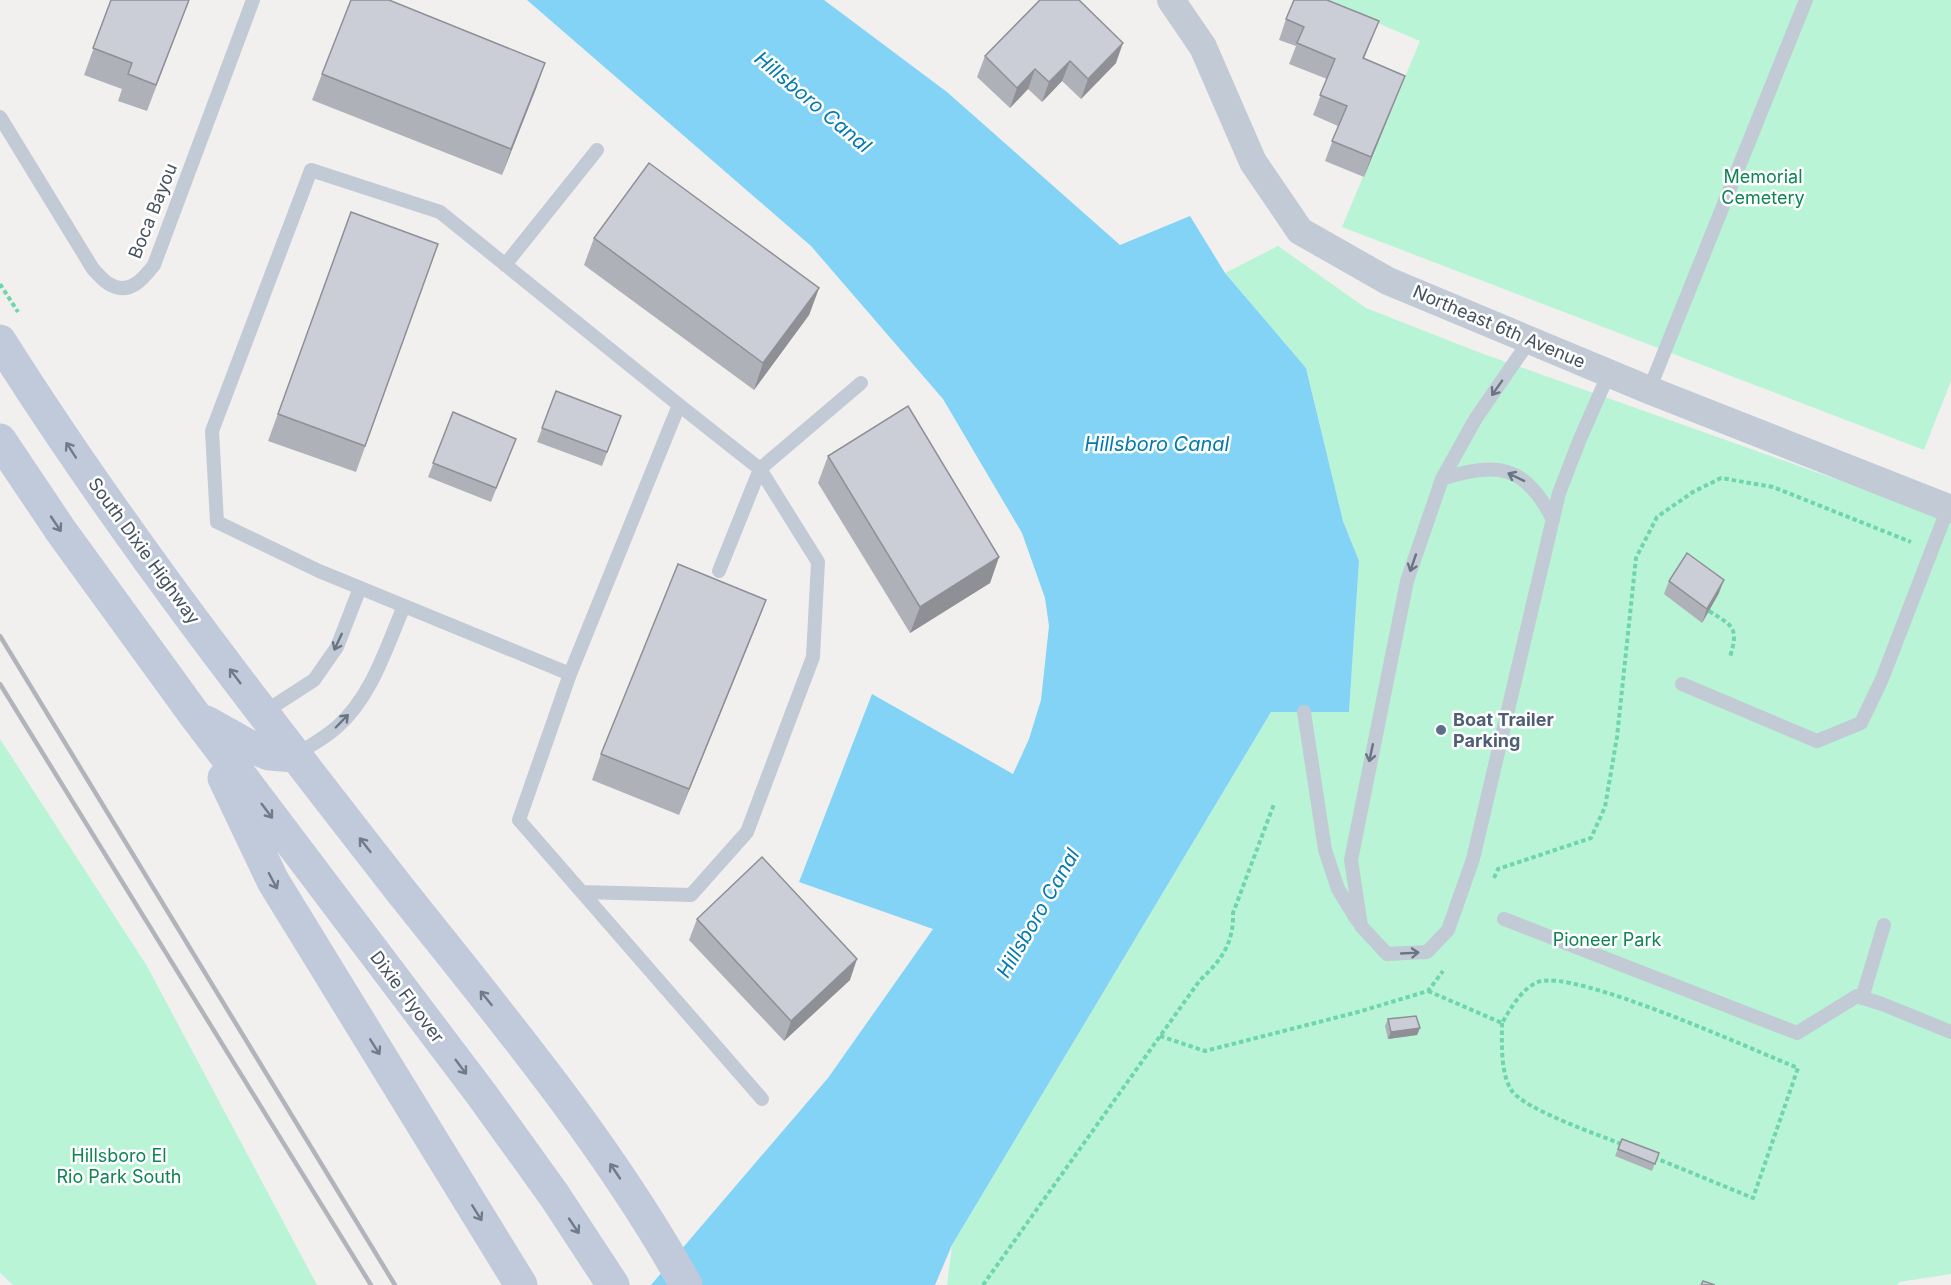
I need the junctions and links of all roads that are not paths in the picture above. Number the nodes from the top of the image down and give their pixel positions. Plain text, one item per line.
1 (253, 0) edge
2 (1171, 0) edge
3 (1806, 0) edge
4 (0, 117) edge
5 (597, 150) dead end
6 (505, 265) junction
7 (1530, 340) junction
8 (0, 341) edge
9 (1609, 373) junction
10 (861, 383) dead end
11 (1649, 390) junction
12 (680, 405) junction
13 (0, 440) edge
14 (760, 469) junction
15 (1442, 479) junction
16 (1949, 508) edge
17 (1553, 520) junction
18 (719, 571) dead end
19 (360, 588) junction
20 (404, 606) junction
21 (570, 674) junction
22 (1682, 684) dead end
23 (1305, 712) dead end
24 (262, 713) junction
25 (194, 714) junction
26 (295, 756) junction
27 (582, 892) junction
28 (1504, 920) dead end
29 (1884, 925) dead end
30 (1361, 926) junction
31 (1862, 998) junction
32 (1951, 1032) edge
33 (762, 1099) dead end
34 (609, 1278) edge
35 (521, 1285) edge
36 (686, 1285) edge

1 - 4 lane, Boca Bayou
2 - 7 street, Northeast 6th Avenue
3 - 11 lane
5 - 6 lane
6 - 12 lane
6 - 19 lane
7 - 9 street, Northeast 6th Avenue
7 -> 15 lane
24 -> 8 main road, South Dixie Highway
9 - 11 street, Northeast 6th Avenue
9 - 17 lane
10 - 14 lane
11 - 16 street, Northeast 6th Avenue
12 - 14 lane
12 - 21 lane
13 -> 25 main road
14 - 18 lane
14 - 27 lane
17 -> 15 lane
15 -> 30 lane
16 - 22 lane
30 -> 17 lane
19 - 20 lane
19 -> 24 lane
20 - 21 lane
26 -> 20 lane
21 - 27 lane
23 - 30 lane
24 - 26 main road, South Dixie Highway
25 - 26 main road
25 -> 34 main road, Dixie Flyover
25 -> 35 main road
36 -> 26 main road
27 - 33 lane
28 - 31 lane
29 - 31 lane
31 - 32 lane

